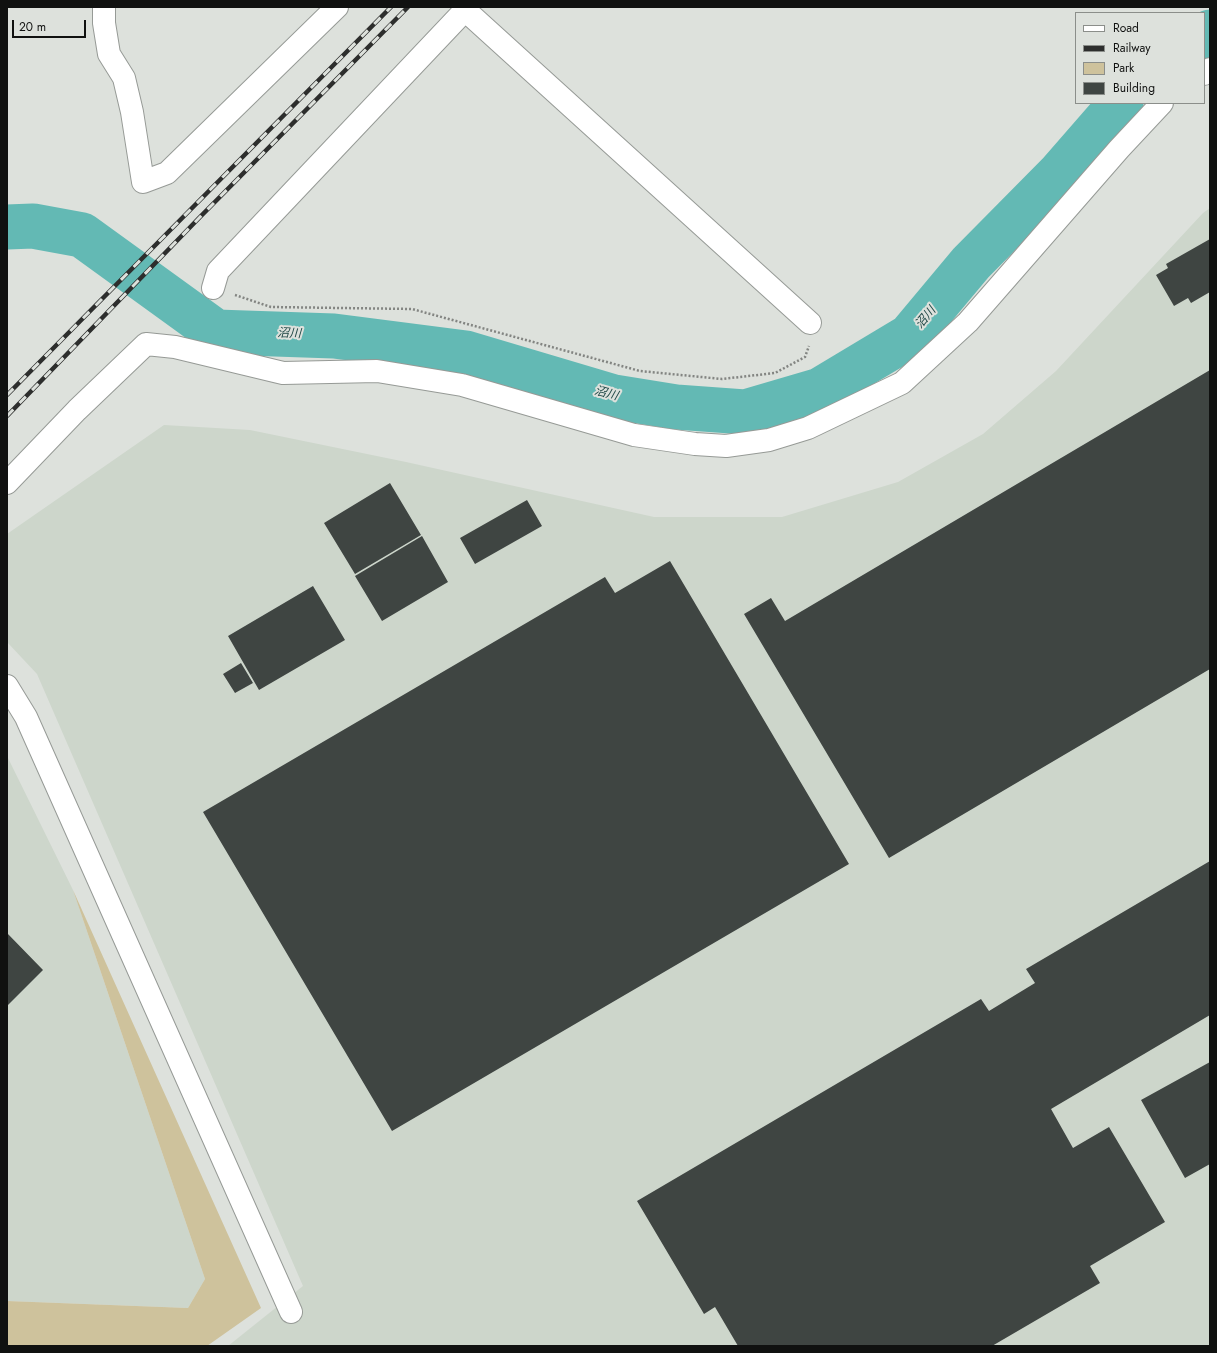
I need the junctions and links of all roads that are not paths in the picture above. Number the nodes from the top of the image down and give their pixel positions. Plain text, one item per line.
1 (104, 7) edge
2 (337, 7) edge
3 (466, 8) edge
4 (1161, 104) edge
5 (213, 288) road end
6 (810, 323) road end
7 (7, 483) edge
8 (7, 686) edge
9 (290, 1312) dead end

1 - 2 street
3 - 5 street
3 - 6 street
4 - 7 street
8 - 9 street

